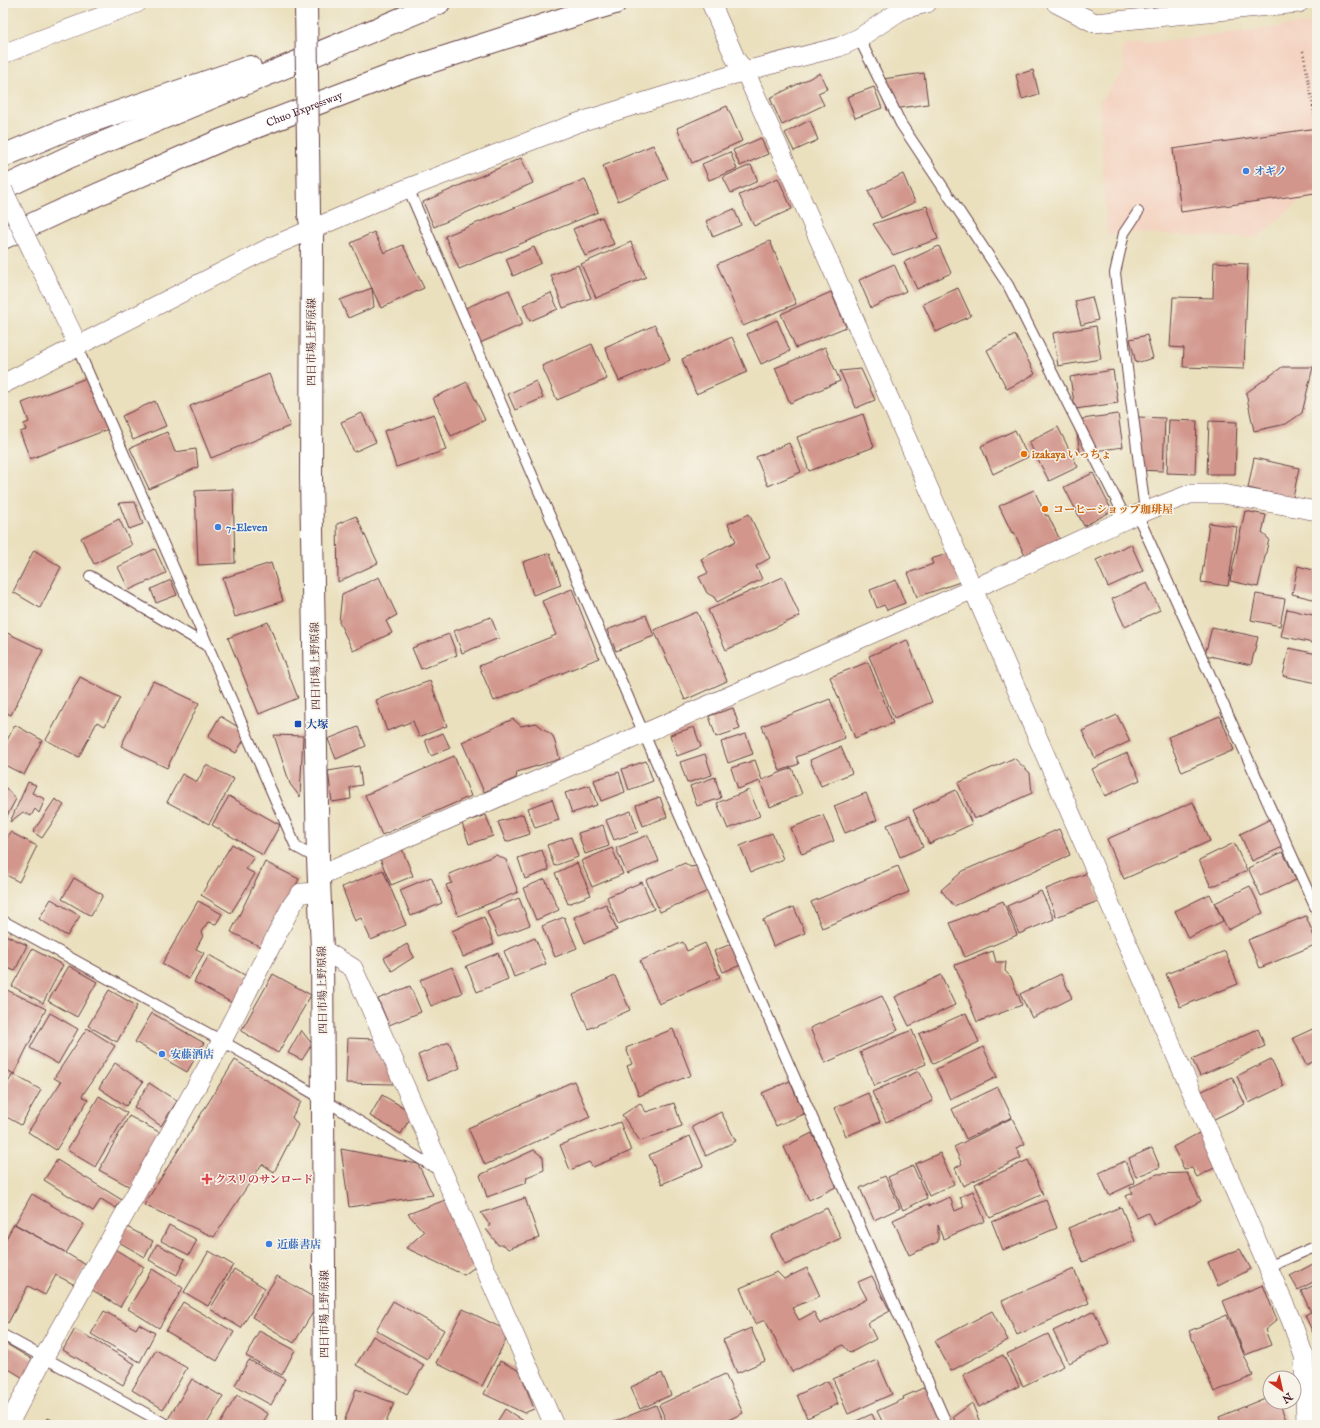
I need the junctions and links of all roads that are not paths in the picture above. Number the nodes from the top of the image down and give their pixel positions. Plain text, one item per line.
1 (136, 3) edge
2 (306, 3) edge
3 (438, 3) edge
4 (615, 3) edge
5 (711, 3) edge
6 (927, 3) edge
7 (1056, 3) edge
8 (1299, 3) edge
9 (859, 38) junction
10 (3, 54) edge
11 (741, 66) junction
12 (3, 156) edge
13 (408, 188) junction
14 (3, 189) edge
15 (65, 208) junction
16 (1138, 212) dead end
17 (310, 222) junction
18 (3, 238) edge
19 (3, 246) edge
20 (75, 341) junction
21 (3, 384) edge
22 (1317, 511) edge
23 (1136, 515) junction
24 (90, 576) dead end
25 (973, 589) junction
26 (209, 647) junction
27 (644, 734) junction
28 (319, 875) junction
29 (1317, 911) edge
30 (3, 921) edge
31 (322, 949) junction
32 (222, 1040) junction
33 (323, 1099) junction
34 (443, 1173) junction
35 (1317, 1246) edge
36 (1268, 1266) junction
37 (3, 1334) edge
38 (44, 1358) junction
39 (8, 1425) edge
40 (167, 1425) edge
41 (325, 1425) edge
42 (554, 1425) edge
43 (947, 1425) edge
44 (1306, 1425) edge

1 - 10 street
2 - 17 main road, 四日市場上野原線, bridge
3 - 12 main road
3 - 14 main road
4 - 15 main road, Chuo Expressway
5 - 11 street
6 - 9 street
7 - 8 street
9 - 11 street
9 - 23 lane
11 - 13 street
11 - 25 street
13 - 17 street
13 - 27 lane
14 - 20 street, bridge
15 - 18 main road, Chuo Expressway
15 - 19 main road
16 - 23 lane
17 - 20 street
17 - 28 main road, 四日市場上野原線
20 - 21 street
20 - 26 lane
22 - 23 street
23 - 25 street
23 - 29 lane
24 - 26 lane
25 - 27 street
25 - 36 street
26 - 28 lane
27 - 28 street
27 - 43 lane
28 - 31 main road, 四日市場上野原線
28 - 32 street
30 - 32 lane
31 - 33 main road, 四日市場上野原線
31 - 34 street
32 - 33 lane
32 - 38 street
33 - 34 lane
33 - 41 main road, 四日市場上野原線
34 - 42 street
35 - 36 lane
36 - 44 street
37 - 38 lane
38 - 39 street
38 - 40 lane

